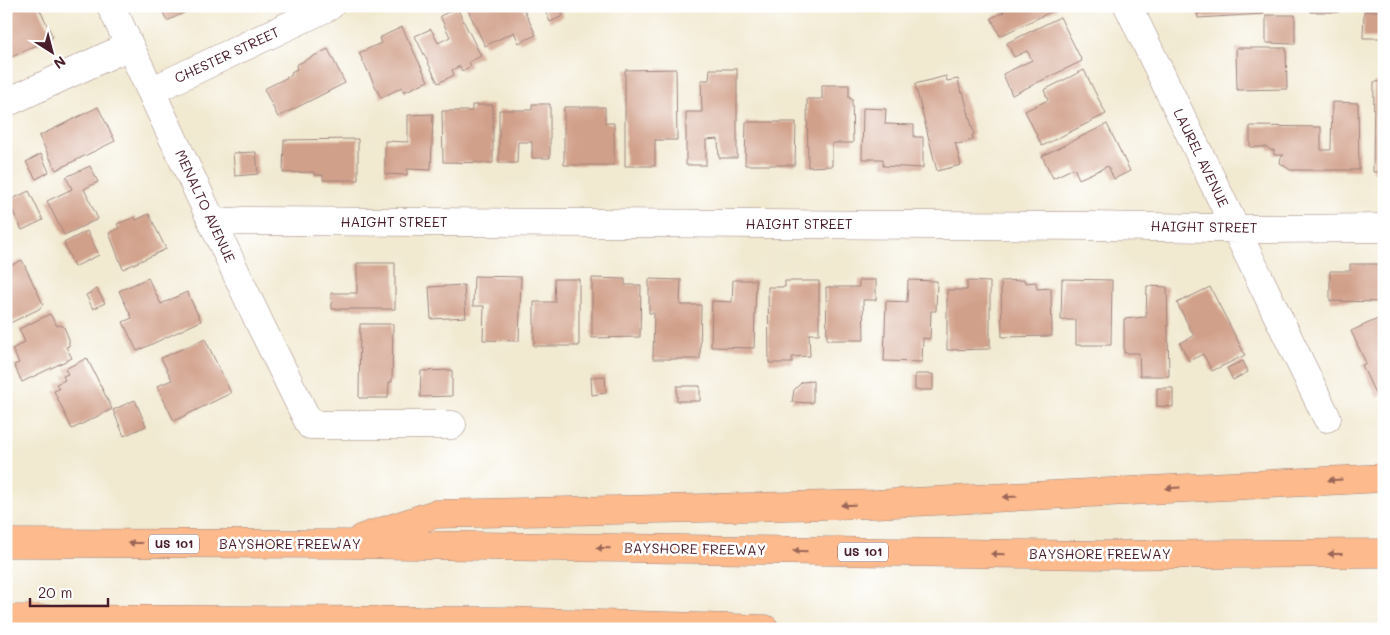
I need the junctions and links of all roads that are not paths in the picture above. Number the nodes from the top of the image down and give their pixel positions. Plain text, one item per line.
1 (111, 6) edge
2 (330, 6) edge
3 (1128, 6) edge
4 (129, 46) junction
5 (151, 91) junction
6 (6, 103) edge
7 (214, 223) junction
8 (1236, 228) junction
9 (1384, 228) edge
10 (1327, 418) dead end
11 (452, 425) dead end
12 (1384, 478) edge
13 (6, 543) edge
14 (342, 544) junction
15 (1384, 553) edge
16 (6, 619) edge
17 (764, 629) edge

1 - 4 street, MENALTO AVENUE
2 - 5 street, CHESTER STREET
3 - 8 street, LAUREL AVENUE
4 - 5 street, MENALTO AVENUE
4 - 6 street
5 - 7 street, MENALTO AVENUE
7 - 8 street, HAIGHT STREET
7 - 11 street, MENALTO AVENUE
8 - 9 street, HAIGHT STREET
8 - 10 street, LAUREL AVENUE
12 -> 14 highway
14 -> 13 highway, BAYSHORE FREEWAY / US 101
15 -> 14 highway, BAYSHORE FREEWAY / US 101
16 - 17 highway

